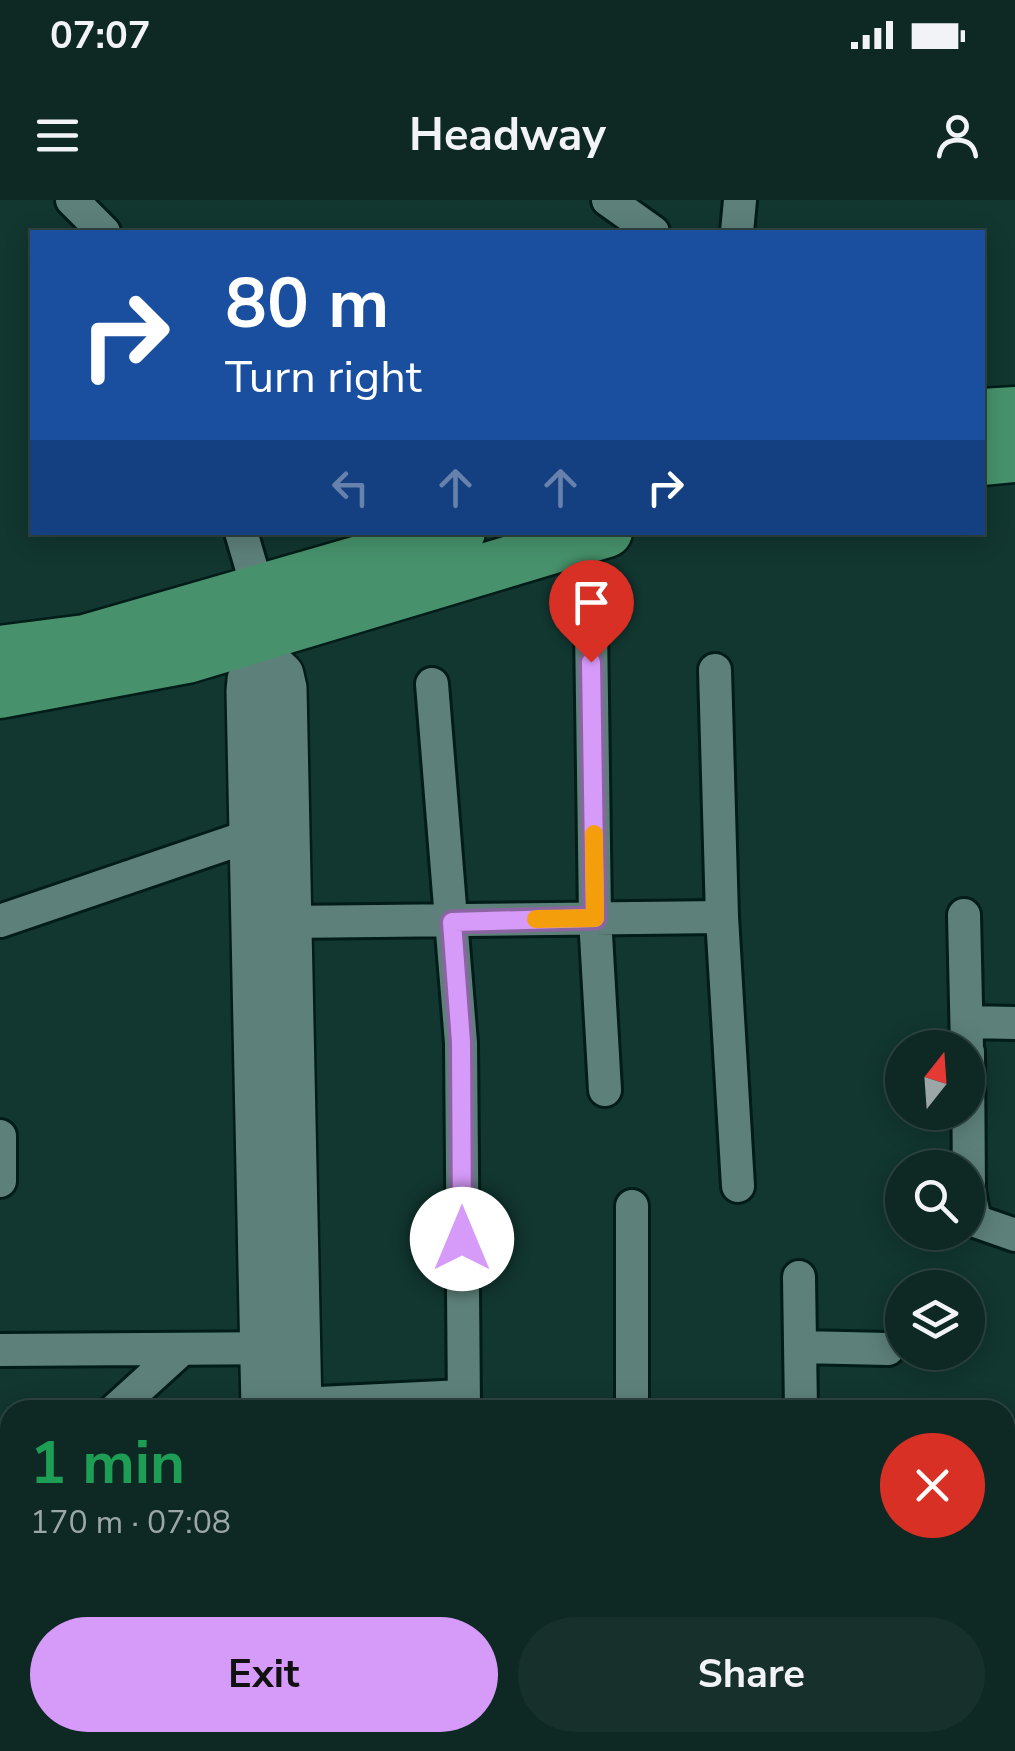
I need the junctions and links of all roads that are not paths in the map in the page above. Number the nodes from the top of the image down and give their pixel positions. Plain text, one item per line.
1 (72, 200) edge
2 (608, 200) edge
3 (740, 200) edge
4 (102, 230) edge
5 (649, 230) edge
6 (736, 230) edge
7 (1015, 412) edge
8 (985, 414) edge
9 (1015, 457) edge
10 (985, 460) edge
11 (241, 535) edge
12 (454, 535) edge
13 (597, 535) edge
14 (591, 626) dead end
15 (262, 629) junction
16 (0, 651) edge
17 (715, 670) dead end
18 (432, 684) dead end
19 (0, 693) edge
20 (270, 829) junction
21 (964, 915) dead end
22 (722, 917) junction
23 (595, 918) junction
24 (0, 921) edge
25 (286, 922) junction
26 (452, 922) junction
27 (1015, 1023) edge
28 (967, 1030) edge
29 (985, 1034) edge
30 (605, 1090) dead end
31 (968, 1130) edge
32 (0, 1136) edge
33 (0, 1181) edge
34 (738, 1186) dead end
35 (632, 1206) dead end
36 (1015, 1235) edge
37 (799, 1276) dead end
38 (801, 1346) junction
39 (280, 1348) junction
40 (885, 1349) edge
41 (0, 1350) edge
42 (181, 1350) junction
43 (126, 1400) edge
44 (282, 1400) edge
45 (464, 1400) edge
46 (632, 1400) edge
47 (801, 1400) edge

1 - 4 street
2 - 5 street
3 - 6 street
7 - 8 main road
9 - 10 main road
11 - 15 street
12 - 15 main road
13 - 15 main road
14 - 23 street
15 - 16 main road
15 - 19 main road
15 - 20 street
17 - 22 street
18 - 26 street
20 - 24 street
20 - 25 street
20 - 39 street
21 - 28 street
22 - 23 street
22 - 34 street
23 - 26 street
23 - 30 street
25 - 26 street
25 - 39 street
26 - 45 street
27 - 29 street
31 - 36 street
32 - 33 street
35 - 46 street
37 - 38 street
38 - 40 street
38 - 47 street
39 - 42 street
39 - 44 street
41 - 42 street
42 - 43 street

